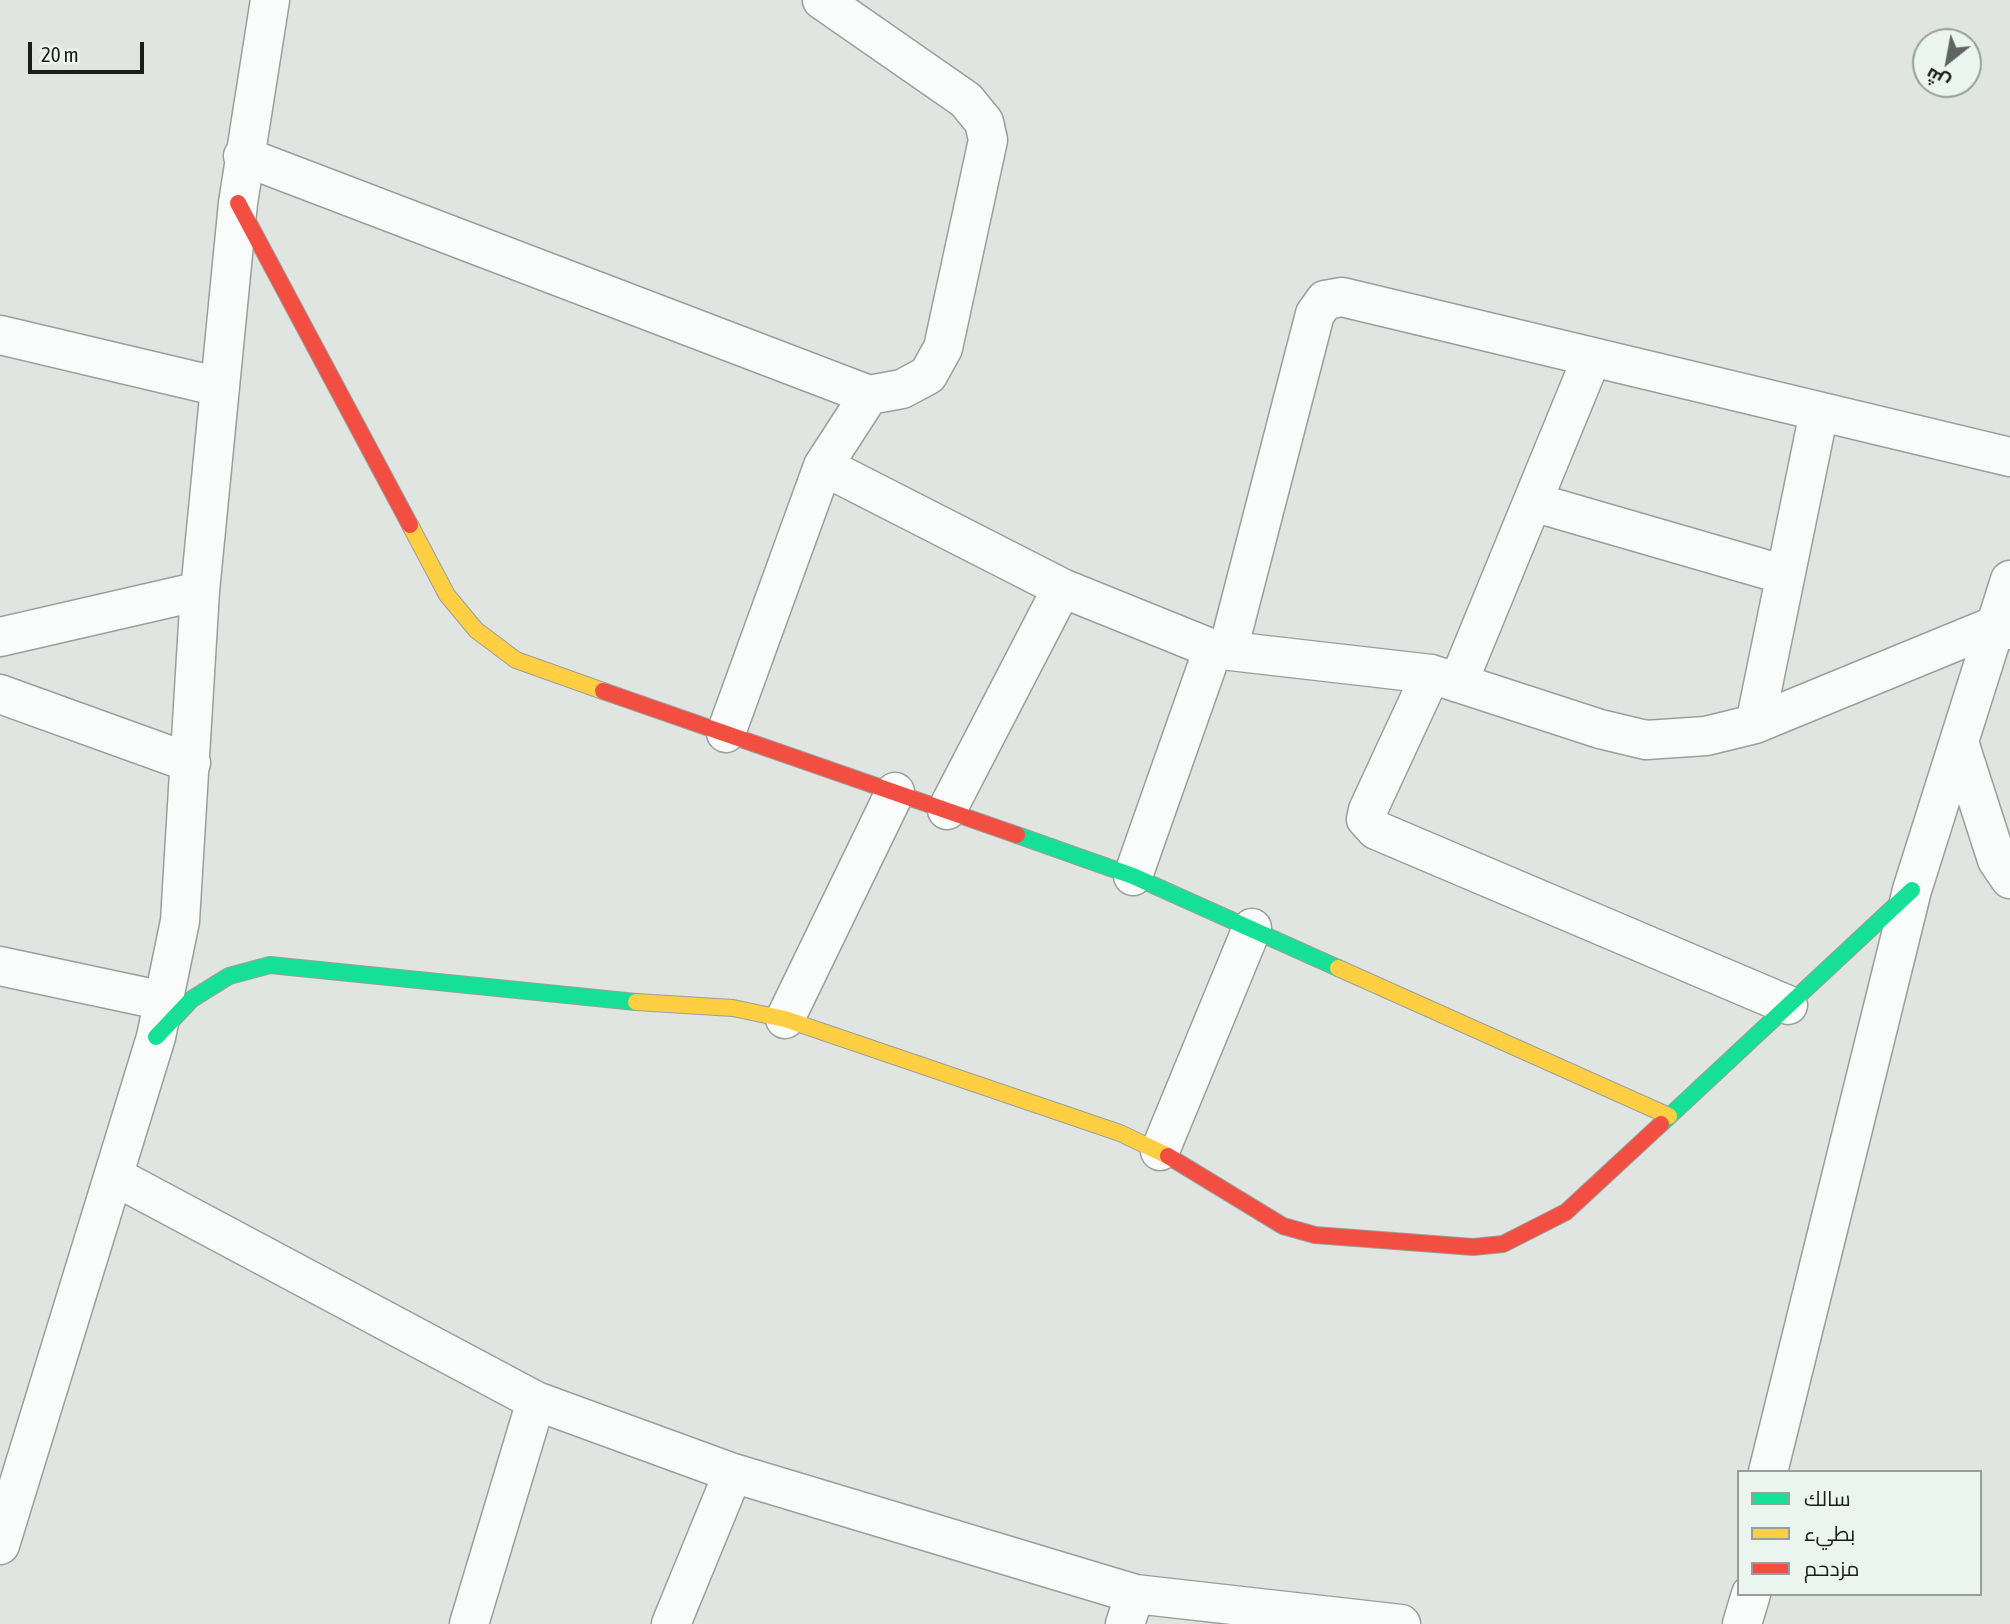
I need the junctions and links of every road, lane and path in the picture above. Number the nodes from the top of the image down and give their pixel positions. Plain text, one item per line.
1 (270, 0) edge
2 (822, 0) edge
3 (243, 156) junction
4 (238, 203) junction
5 (0, 335) edge
6 (1592, 357) junction
7 (220, 387) junction
8 (869, 395) junction
9 (1819, 412) junction
10 (2010, 457) edge
11 (823, 466) junction
12 (1533, 502) junction
13 (1785, 575) junction
14 (2010, 580) edge
15 (1062, 588) junction
16 (200, 591) junction
17 (2003, 627) edge
18 (0, 637) edge
19 (1221, 649) junction
20 (1445, 678) junction
21 (0, 694) edge
22 (1755, 724) junction
23 (726, 733) junction
24 (1959, 742) junction
25 (191, 762) junction
26 (895, 792) junction
27 (947, 810) junction
28 (1133, 876) junction
29 (2010, 879) edge
30 (1912, 890) junction
31 (1252, 928) junction
32 (0, 966) edge
33 (163, 1001) junction
34 (1788, 1005) junction
35 (785, 1018) junction
36 (156, 1037) junction
37 (1669, 1116) junction
38 (1160, 1150) junction
39 (114, 1176) junction
40 (536, 1401) junction
41 (1768, 1470) edge
42 (733, 1473) junction
43 (0, 1545) edge
44 (1750, 1596) edge
45 (1130, 1609) edge
46 (468, 1624) edge
47 (671, 1624) edge
48 (1401, 1624) edge
49 (1742, 1624) edge

1 - 3 street
2 - 8 street
3 - 4 street
3 - 8 street
4 - 7 street
4 - 23 street
5 - 7 street
6 - 9 street
6 - 12 street
6 - 19 street
7 - 16 street
8 - 11 street
9 - 10 street
9 - 13 street
11 - 15 street
11 - 23 street
12 - 13 street
12 - 20 street
13 - 22 street
14 - 17 street
15 - 19 street
15 - 27 street
16 - 18 street
16 - 25 street
17 - 22 street
17 - 24 street
19 - 20 street
19 - 28 street
20 - 22 street
20 - 34 street
21 - 25 street
23 - 26 street
24 - 29 street
24 - 30 street
25 - 33 street
26 - 27 street
26 - 35 street
27 - 28 street
28 - 31 street
30 - 34 street
30 - 41 street
31 - 37 street
31 - 38 street
32 - 33 street
33 - 36 street
34 - 37 street
35 - 36 street
35 - 38 street
36 - 39 street
37 - 38 street
39 - 40 street
39 - 43 street
40 - 42 street
40 - 46 street
42 - 45 street
42 - 47 street
44 - 49 street
45 - 48 street

